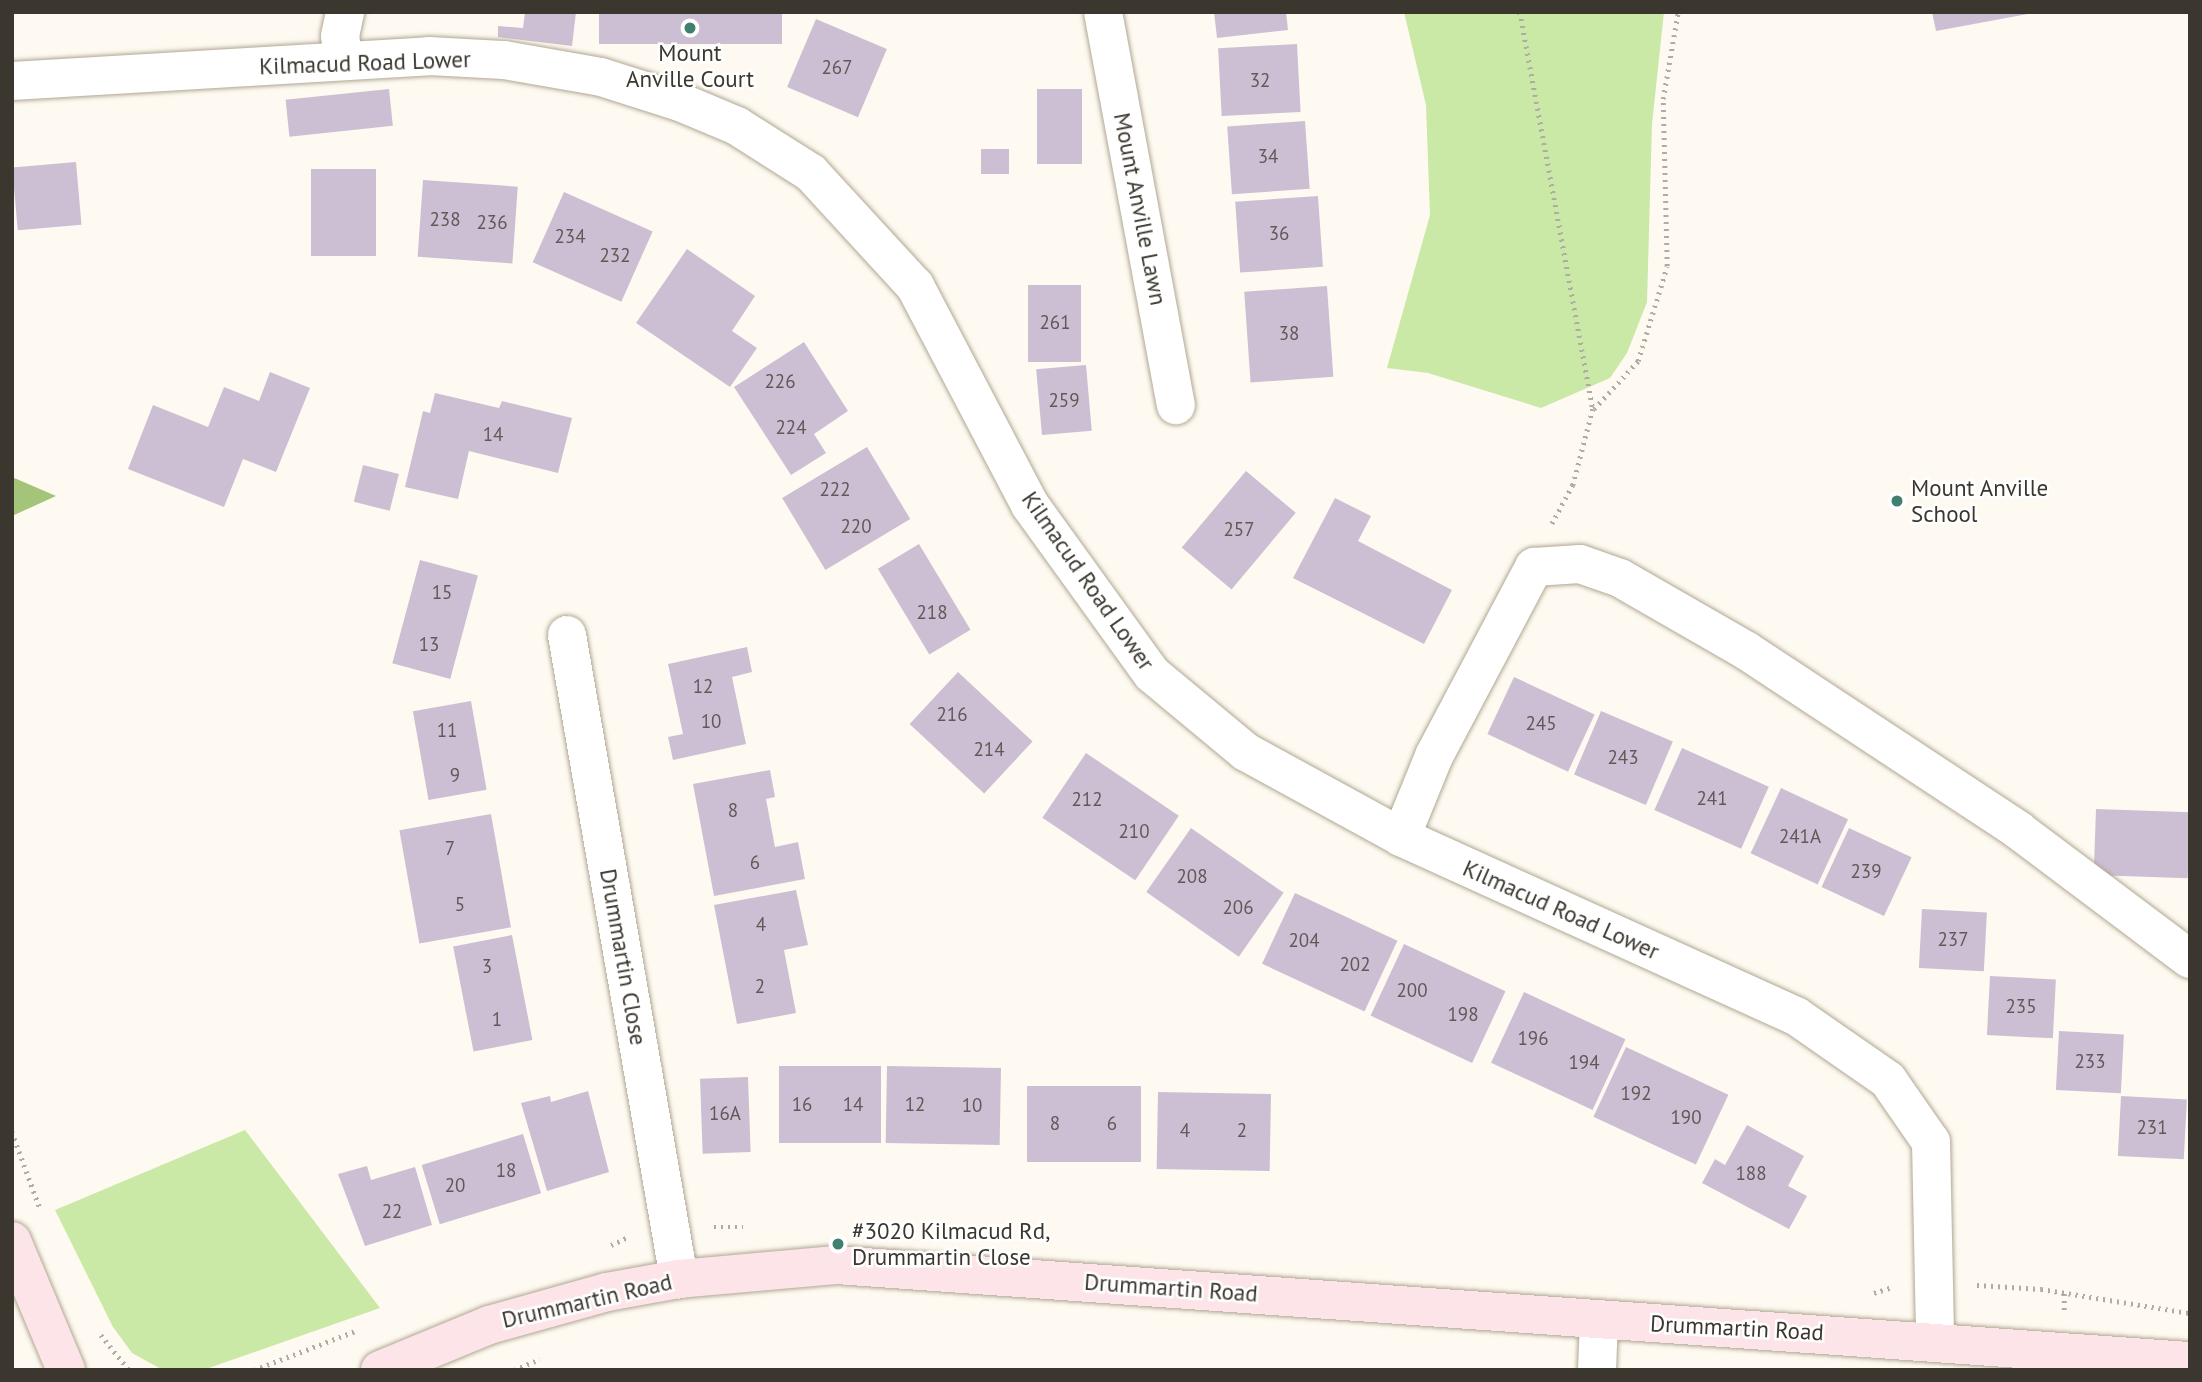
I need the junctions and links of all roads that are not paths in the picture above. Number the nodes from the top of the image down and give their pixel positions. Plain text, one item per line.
1 (345, 12) edge
2 (1103, 12) edge
3 (343, 60) junction
4 (12, 81) edge
5 (1177, 405) dead end
6 (567, 635) dead end
7 (1401, 837) junction
8 (2190, 959) edge
9 (12, 1241) edge
10 (678, 1279) junction
11 (1599, 1320) junction
12 (1935, 1341) junction
13 (2190, 1362) edge
14 (66, 1370) edge
15 (380, 1370) edge
16 (1597, 1370) edge

1 - 3 street
2 - 5 street, Mount Anville Lawn
3 - 4 street, Kilmacud Road Lower
3 - 7 street, Kilmacud Road Lower
6 - 10 street, Drummartin Close
7 - 8 street
7 - 12 street, Kilmacud Road Lower
9 - 14 main road
10 - 11 main road, Drummartin Road
10 - 15 main road, Drummartin Road
11 - 12 main road, Drummartin Road
11 - 16 street
12 - 13 main road

